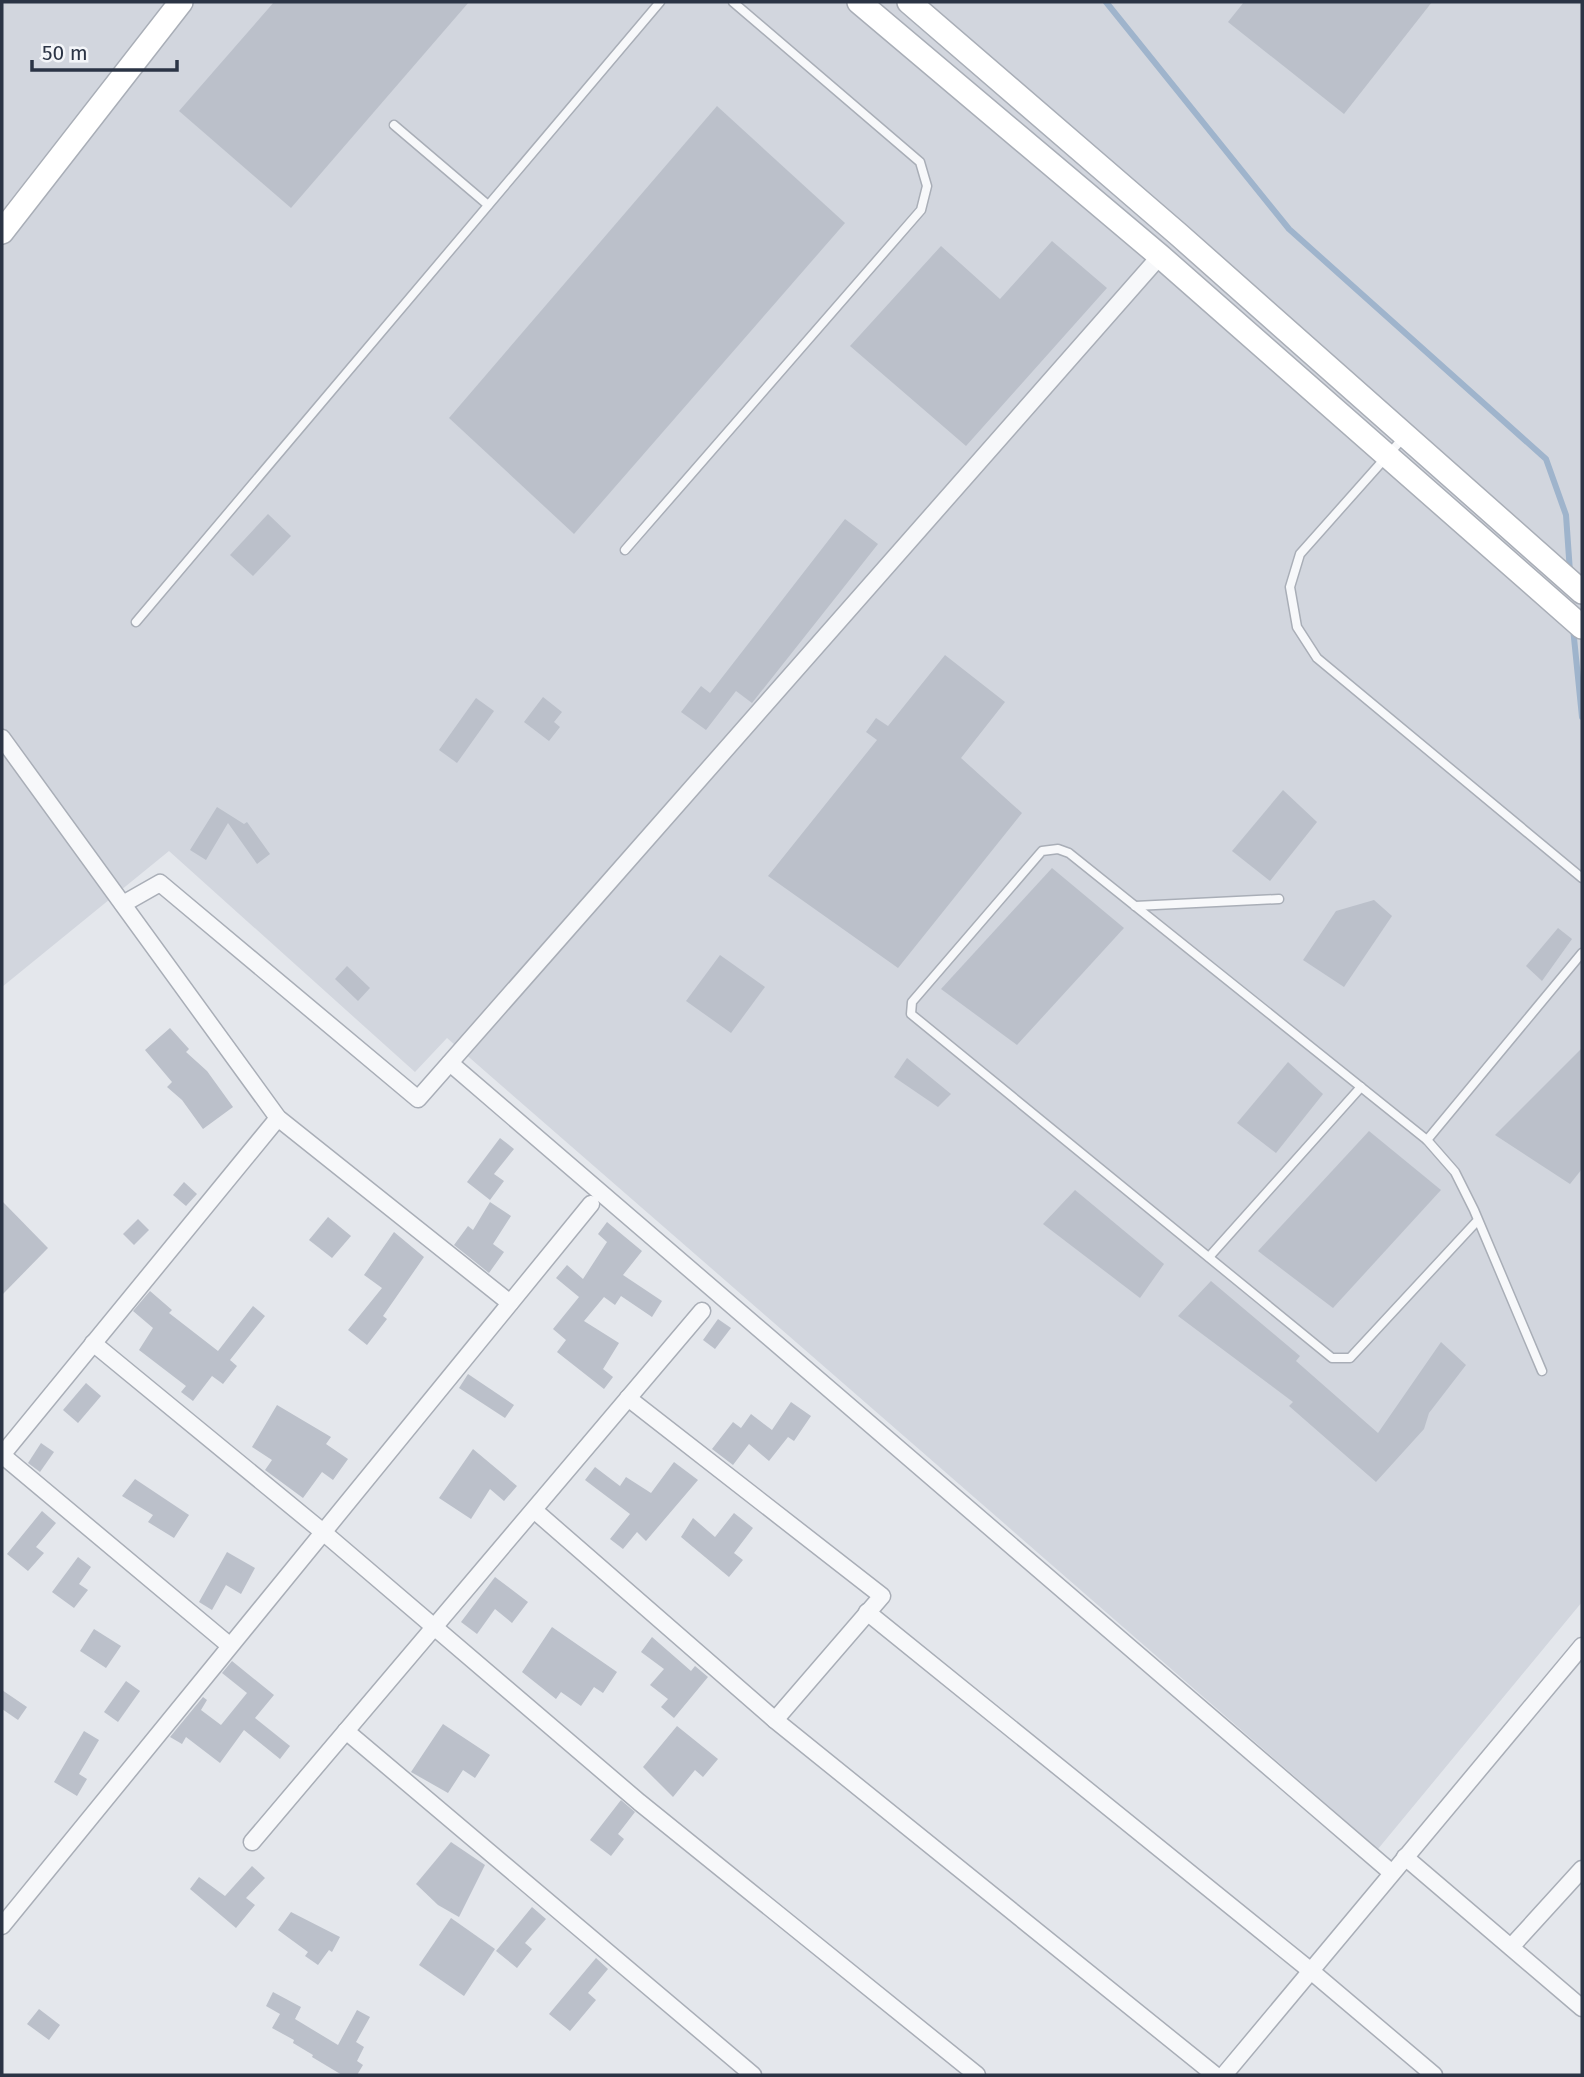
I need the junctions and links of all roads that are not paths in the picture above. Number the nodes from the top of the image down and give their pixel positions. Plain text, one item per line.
1 (181, 2) edge
2 (660, 2) edge
3 (733, 2) edge
4 (859, 2) edge
5 (909, 2) edge
6 (394, 125) dead end
7 (488, 205) junction
8 (2, 232) edge
9 (1160, 257) junction
10 (1406, 435) junction
11 (1387, 457) junction
12 (625, 550) dead end
13 (1582, 592) edge
14 (135, 622) dead end
15 (1582, 627) edge
16 (2, 738) edge
17 (1582, 878) edge
18 (1279, 899) dead end
19 (123, 904) junction
20 (1135, 906) junction
21 (1582, 953) edge
22 (450, 1063) junction
23 (1361, 1087) junction
24 (278, 1118) junction
25 (1426, 1140) junction
26 (591, 1205) dead end
27 (1479, 1220) junction
28 (1209, 1257) junction
29 (510, 1303) junction
30 (702, 1311) dead end
31 (93, 1343) junction
32 (1542, 1371) dead end
33 (628, 1398) junction
34 (2, 1455) edge
35 (534, 1510) junction
36 (323, 1532) junction
37 (867, 1612) junction
38 (434, 1627) junction
39 (229, 1646) junction
40 (1582, 1646) edge
41 (775, 1720) junction
42 (346, 1731) junction
43 (252, 1842) dead end
44 (1405, 1857) junction
45 (1582, 1869) edge
46 (1392, 1873) junction
47 (2, 1926) edge
48 (1511, 1947) junction
49 (1311, 1971) junction
50 (1582, 2008) edge
51 (753, 2075) edge
52 (977, 2075) edge
53 (1215, 2075) edge
54 (1224, 2075) edge
55 (1434, 2075) edge

1 - 8 main road
2 - 7 lane
3 - 12 lane
4 - 9 main road
5 - 10 main road
6 - 7 lane
7 - 14 lane
9 - 11 main road
9 - 22 street
10 - 11 lane
10 - 13 main road
11 - 15 main road
11 - 17 lane
16 - 19 street
18 - 20 lane
19 - 22 street
19 - 24 street
20 - 23 lane
20 - 28 lane
21 - 25 lane
22 - 46 street
23 - 25 lane
23 - 28 lane
24 - 29 street
24 - 31 street
25 - 27 lane
26 - 29 street
27 - 28 lane
27 - 32 lane
29 - 36 street
30 - 33 street
31 - 34 street
31 - 36 street
33 - 35 street
33 - 37 street
34 - 39 street
35 - 38 street
35 - 41 street
36 - 38 street
36 - 39 street
37 - 41 street
37 - 49 street
38 - 42 street
38 - 52 street
39 - 47 street
40 - 44 street
41 - 53 street
42 - 43 street
42 - 51 street
44 - 46 street
44 - 48 street
45 - 48 street
46 - 49 street
48 - 50 street
49 - 54 street
49 - 55 street

